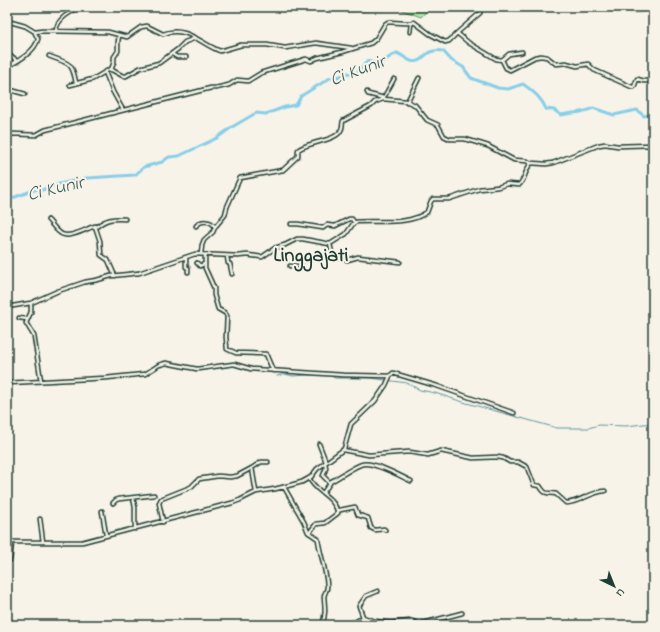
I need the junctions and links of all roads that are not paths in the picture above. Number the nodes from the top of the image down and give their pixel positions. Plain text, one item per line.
1 (80, 7) edge
2 (481, 7) edge
3 (7, 21) edge
4 (412, 23) junction
5 (56, 31) junction
6 (35, 32) junction
7 (410, 32) dead end
8 (457, 33) junction
9 (120, 35) junction
10 (192, 36) junction
11 (197, 38) junction
12 (190, 40) junction
13 (352, 48) junction
14 (522, 52) dead end
15 (7, 54) edge
16 (172, 54) junction
17 (49, 56) dead end
18 (186, 56) dead end
19 (502, 60) junction
20 (16, 61) junction
21 (7, 67) edge
22 (112, 70) junction
23 (105, 72) junction
24 (419, 78) dead end
25 (394, 79) dead end
26 (653, 81) edge
27 (76, 83) junction
28 (70, 85) dead end
29 (7, 89) edge
30 (367, 92) dead end
31 (25, 94) dead end
32 (383, 98) junction
33 (407, 102) junction
34 (123, 110) junction
35 (7, 137) edge
36 (653, 144) edge
37 (531, 163) junction
38 (125, 219) dead end
39 (48, 220) dead end
40 (354, 222) junction
41 (292, 224) dead end
42 (196, 226) dead end
43 (96, 227) junction
44 (215, 227) junction
45 (330, 244) junction
46 (201, 254) junction
47 (205, 255) junction
48 (227, 256) junction
49 (186, 257) junction
50 (333, 258) junction
51 (400, 262) dead end
52 (197, 264) dead end
53 (204, 264) junction
54 (290, 266) dead end
55 (188, 272) dead end
56 (232, 274) dead end
57 (115, 276) junction
58 (31, 304) junction
59 (7, 307) edge
60 (19, 318) dead end
61 (27, 319) junction
62 (273, 371) junction
63 (389, 377) junction
64 (41, 380) junction
65 (7, 383) edge
66 (514, 413) dead end
67 (319, 444) dead end
68 (343, 450) junction
69 (268, 462) dead end
70 (325, 462) junction
71 (252, 468) junction
72 (309, 478) junction
73 (411, 481) dead end
74 (330, 482) junction
75 (284, 487) junction
76 (604, 490) dead end
77 (256, 492) junction
78 (323, 493) junction
79 (154, 495) dead end
80 (133, 498) junction
81 (113, 503) dead end
82 (102, 511) dead end
83 (337, 512) junction
84 (40, 519) dead end
85 (163, 522) junction
86 (134, 529) junction
87 (385, 530) dead end
88 (309, 534) junction
89 (106, 535) junction
90 (7, 542) edge
91 (12, 542) junction
92 (43, 542) junction
93 (10, 560) dead end
94 (378, 591) dead end
95 (462, 614) dead end
96 (363, 617) junction
97 (387, 624) edge
98 (653, 624) edge
99 (322, 625) edge
100 (337, 625) edge
101 (650, 625) edge

1 - 5 street
2 - 8 street
3 - 6 street
4 - 7 street
4 - 8 street
4 - 13 street
5 - 6 street
5 - 9 street
6 - 20 street
8 - 19 street
9 - 10 street
9 - 22 street
10 - 11 street
10 - 12 street
11 - 12 street
11 - 13 street
12 - 16 street
13 - 34 street
14 - 19 street
15 - 20 street
16 - 18 street
16 - 22 street
17 - 27 street
19 - 26 street
20 - 21 street
22 - 23 street
23 - 27 street
23 - 34 street
24 - 33 street
25 - 32 street
27 - 28 street
29 - 31 street
30 - 32 street
32 - 33 street
32 - 44 street
33 - 37 street
34 - 35 street
36 - 37 street
37 - 40 street
38 - 43 street
39 - 43 street
40 - 41 street
40 - 45 street
42 - 44 street
43 - 57 street
44 - 46 street
45 - 48 street
45 - 50 street
46 - 47 street
46 - 49 street
47 - 48 street
47 - 53 street
48 - 56 street
49 - 55 street
49 - 57 street
50 - 51 street
50 - 54 street
52 - 53 street
53 - 62 street
57 - 58 street
58 - 59 street
58 - 61 street
60 - 61 street
61 - 64 street
62 - 63 street
62 - 64 street
63 - 66 street
63 - 68 street
64 - 65 street
67 - 70 street
68 - 70 street
68 - 76 street
69 - 71 street
70 - 72 street
70 - 74 street
71 - 77 street
71 - 85 street
72 - 75 street
72 - 78 street
73 - 74 street
74 - 78 street
75 - 77 street
75 - 88 street
77 - 85 street
78 - 83 street
79 - 80 street
80 - 81 street
80 - 86 street
82 - 89 street
83 - 87 street
83 - 88 street
84 - 92 street
85 - 86 street
86 - 89 street
88 - 99 street
89 - 92 street
90 - 91 street
91 - 92 street
91 - 93 street
94 - 96 street
95 - 97 street
96 - 97 street
96 - 100 street
98 - 101 street

